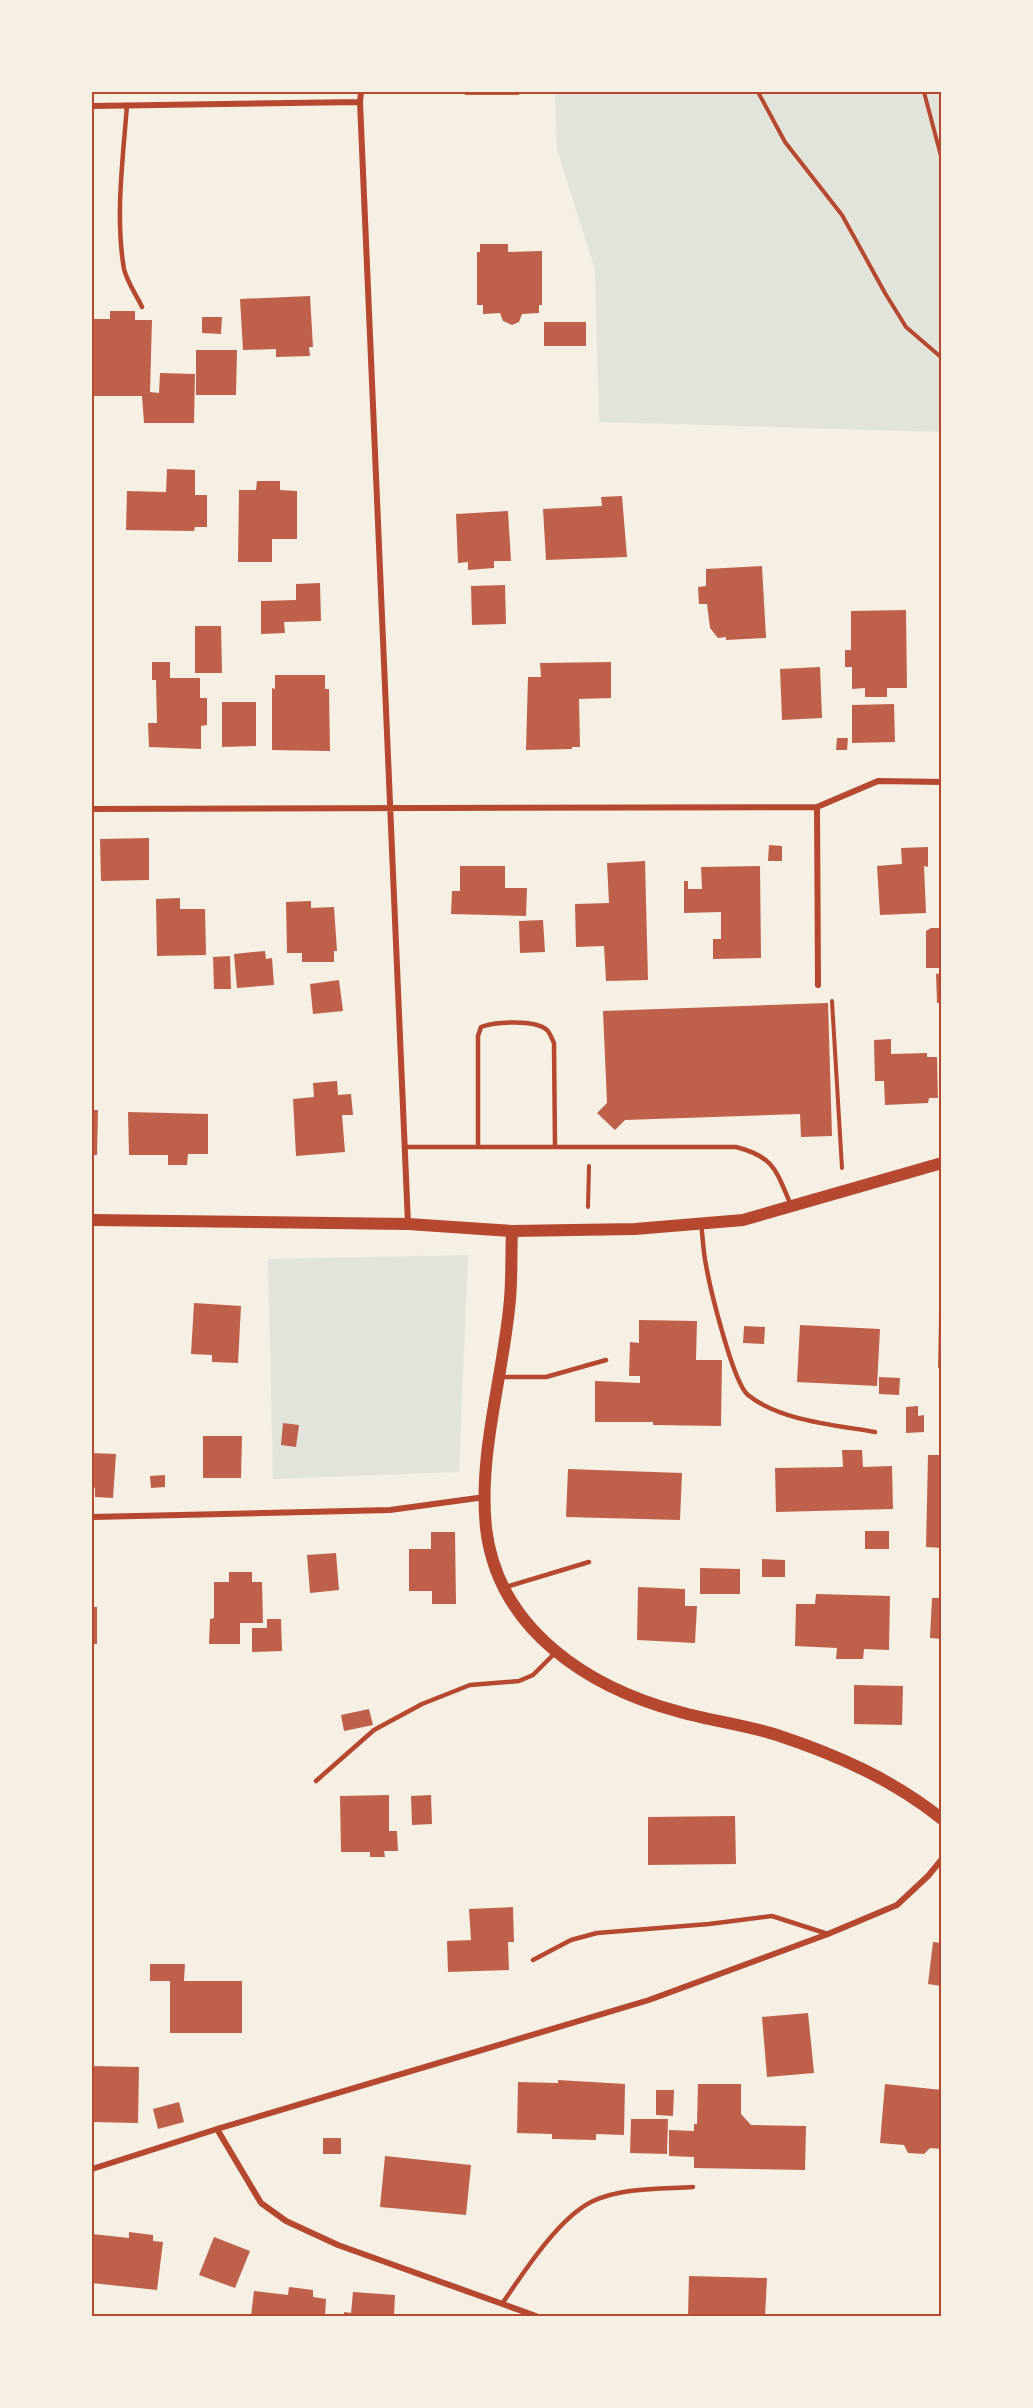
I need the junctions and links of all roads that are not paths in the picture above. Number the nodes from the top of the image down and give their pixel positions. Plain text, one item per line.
1 (361, 92) edge
2 (360, 102) junction
3 (127, 105) junction
4 (92, 106) edge
5 (142, 307) dead end
6 (942, 782) edge
7 (817, 807) junction
8 (390, 808) junction
9 (92, 809) edge
10 (818, 985) road end
11 (478, 1146) junction
12 (405, 1147) junction
13 (555, 1147) junction
14 (942, 1163) edge
15 (792, 1208) junction
16 (92, 1221) edge
17 (408, 1224) junction
18 (701, 1224) junction
19 (512, 1231) junction
20 (606, 1360) dead end
21 (499, 1377) junction
22 (875, 1432) dead end
23 (486, 1497) junction
24 (92, 1517) edge
25 (589, 1562) dead end
26 (504, 1587) junction
27 (555, 1653) junction
28 (316, 1781) dead end
29 (942, 1819) edge
30 (942, 1858) edge
31 (828, 1934) junction
32 (533, 1960) dead end
33 (217, 2129) junction
34 (92, 2169) edge
35 (693, 2187) dead end
36 (502, 2304) junction
37 (536, 2316) edge

1 - 2 street
2 - 3 street
2 - 8 street
3 - 4 street
3 - 5 lane
6 - 7 street
7 - 8 street
7 - 10 street
8 - 9 street
8 - 12 street
11 - 12 lane
11 - 13 lane
11 - 13 lane
12 - 17 street
13 - 15 lane
14 - 15 main road
15 - 18 main road
16 - 17 main road
17 - 19 main road
18 - 19 main road
18 - 22 lane
19 - 21 main road
20 - 21 lane
21 - 23 main road
23 - 24 street
23 - 26 main road
25 - 26 lane
26 - 27 main road
27 - 28 lane
27 - 29 main road
30 - 31 street
31 - 32 lane
31 - 33 street
33 - 34 street
33 - 36 street
35 - 36 lane
36 - 37 street

